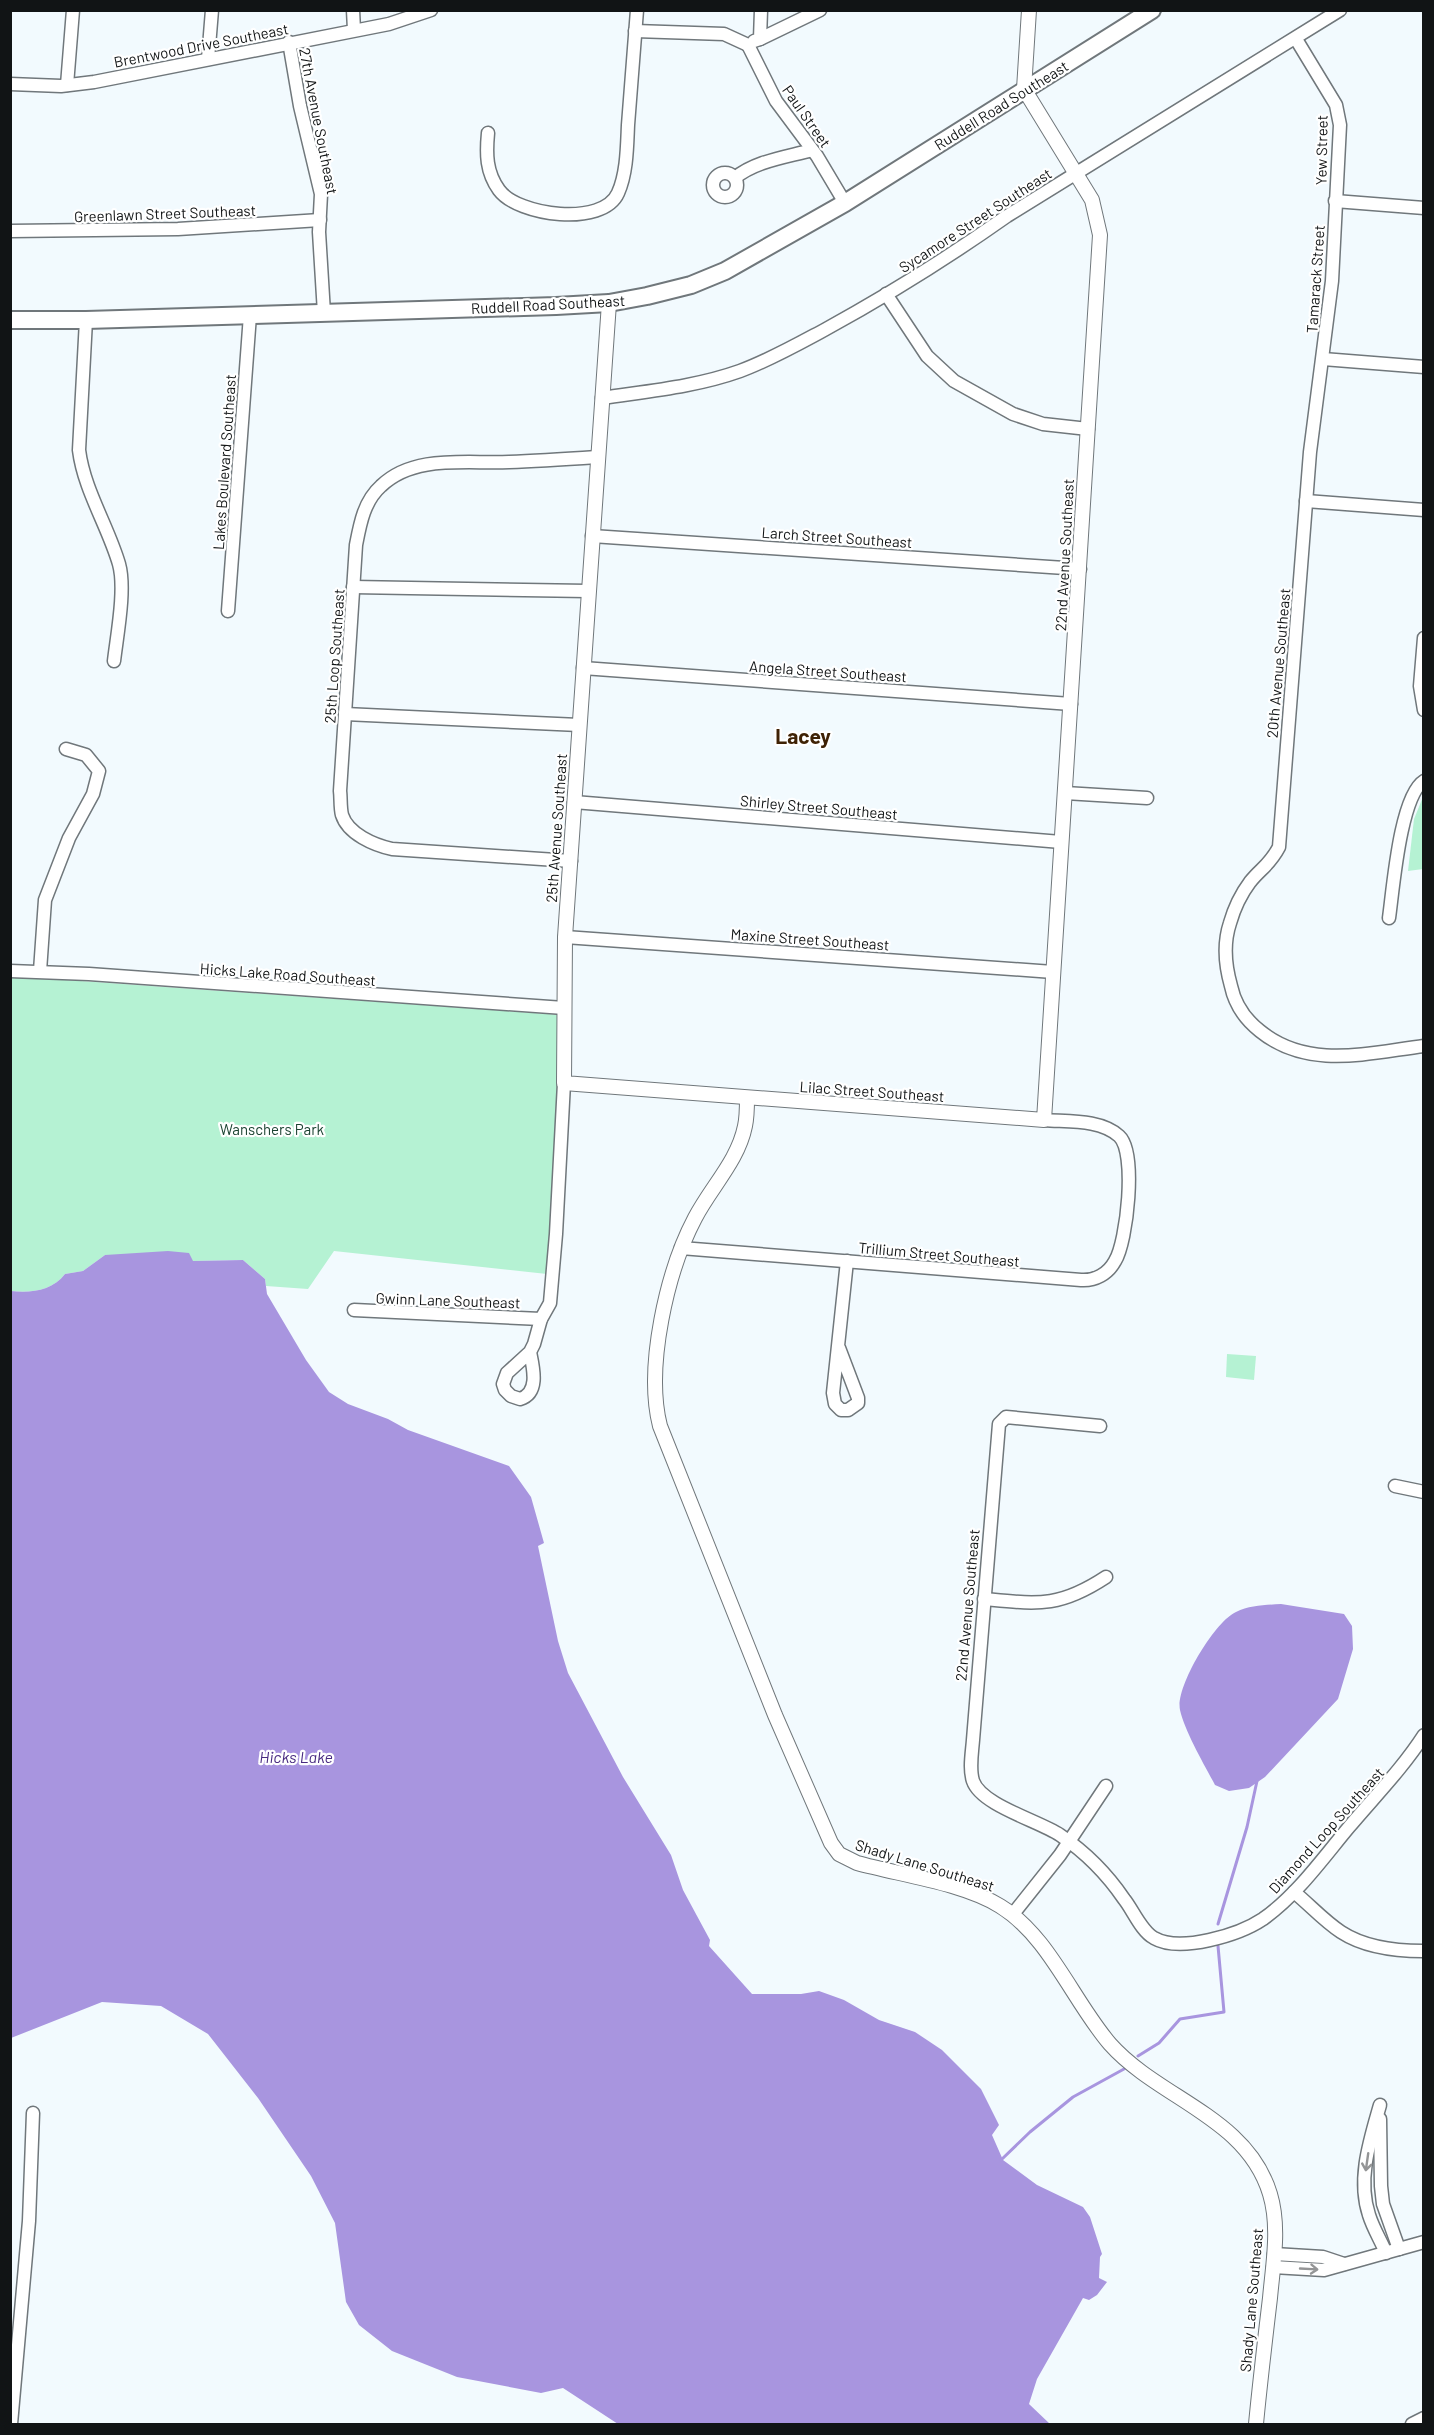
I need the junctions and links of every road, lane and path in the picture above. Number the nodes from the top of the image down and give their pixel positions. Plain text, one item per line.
1 (73, 10) edge
2 (212, 10) edge
3 (353, 10) edge
4 (431, 10) edge
5 (637, 10) edge
6 (761, 10) edge
7 (820, 10) edge
8 (1029, 10) edge
9 (1152, 10) edge
10 (1340, 10) edge
11 (354, 30) junction
12 (635, 31) junction
13 (760, 39) junction
14 (1296, 39) junction
15 (289, 42) junction
16 (748, 45) junction
17 (208, 59) junction
18 (10, 84) edge
19 (67, 85) junction
20 (1024, 89) junction
21 (488, 133) dead end
22 (812, 150) junction
23 (1076, 174) junction
24 (735, 178) dead end
25 (1335, 201) junction
26 (845, 203) junction
27 (1424, 208) edge
28 (320, 220) junction
29 (10, 231) edge
30 (886, 294) junction
31 (609, 303) junction
32 (324, 314) junction
33 (250, 315) junction
34 (10, 320) edge
35 (86, 321) junction
36 (1323, 359) junction
37 (1424, 367) edge
38 (602, 398) junction
39 (1088, 429) junction
40 (597, 457) junction
41 (1306, 501) junction
42 (1424, 510) edge
43 (592, 536) junction
44 (1080, 569) junction
45 (353, 587) junction
46 (588, 591) junction
47 (228, 611) dead end
48 (1424, 638) edge
49 (114, 661) dead end
50 (583, 668) junction
51 (1071, 704) junction
52 (1424, 710) edge
53 (345, 714) junction
54 (579, 725) junction
55 (66, 749) dead end
56 (1424, 781) edge
57 (1065, 793) junction
58 (1148, 798) dead end
59 (574, 802) junction
60 (1061, 842) junction
61 (571, 861) junction
62 (1389, 918) dead end
63 (565, 937) junction
64 (10, 971) edge
65 (40, 972) junction
66 (1053, 972) junction
67 (564, 1008) junction
68 (1424, 1046) edge
69 (564, 1083) junction
70 (747, 1098) junction
71 (1044, 1120) junction
72 (1127, 1190) joint
73 (681, 1248) junction
74 (847, 1261) junction
75 (354, 1310) dead end
76 (541, 1318) junction
77 (839, 1348) dead end
78 (530, 1352) dead end
79 (1100, 1426) dead end
80 (1395, 1486) dead end
81 (1424, 1492) edge
82 (1106, 1577) dead end
83 (984, 1599) junction
84 (1424, 1735) edge
85 (1106, 1786) dead end
86 (977, 1788) joint
87 (1069, 1841) junction
88 (1294, 1892) junction
89 (1013, 1914) junction
90 (1423, 1951) edge
91 (33, 2113) dead end
92 (1424, 2242) edge
93 (1393, 2251) junction
94 (1273, 2260) junction
95 (1424, 2418) edge
96 (11, 2424) edge
97 (1256, 2424) edge
98 (1412, 2424) edge

1 - 19 street
2 - 17 street
3 - 11 street
4 - 11 street, Brentwood Drive Southeast
5 - 12 street
6 - 13 street
7 - 13 street
8 - 20 street
9 - 20 main road, Ruddell Road Southeast
10 - 14 street, Sycamore Street Southeast
11 - 15 street, Brentwood Drive Southeast
12 - 16 street
12 - 21 street
13 - 16 street
14 - 23 street, Sycamore Street Southeast
14 - 25 street, Yew Street
15 - 17 street, Brentwood Drive Southeast
15 - 28 street, 27th Avenue Southeast
16 - 22 street, Paul Street
17 - 19 street, Brentwood Drive Southeast
18 - 19 street, Brentwood Drive Southeast
20 - 23 street, 22nd Avenue Southeast
20 - 26 main road, Ruddell Road Southeast
22 - 24 street
22 - 26 street, Paul Street
23 - 30 street, Sycamore Street Southeast
23 - 39 street, 22nd Avenue Southeast
25 - 27 street
25 - 36 street, Tamarack Street
26 - 31 main road, Ruddell Road Southeast
28 - 29 street, Greenlawn Street Southeast
28 - 32 street, 27th Avenue Southeast
30 - 38 street, Sycamore Street Southeast
30 - 39 street
31 - 32 main road, Ruddell Road Southeast
31 - 38 street, 25th Avenue Southeast
32 - 33 main road, Ruddell Road Southeast
33 - 35 main road, Ruddell Road Southeast
33 - 47 street, Lakes Boulevard Southeast
34 - 35 main road, Ruddell Road Southeast
35 - 49 street
36 - 37 street
36 - 41 street, 20th Avenue Southeast
38 - 40 street, 25th Avenue Southeast
39 - 44 street, 22nd Avenue Southeast
40 - 43 street, 25th Avenue Southeast
40 - 45 street, 25th Loop Southeast
41 - 42 street
41 - 68 street, 20th Avenue Southeast
43 - 44 street, Larch Street Southeast
43 - 46 street, 25th Avenue Southeast
44 - 51 street, 22nd Avenue Southeast
45 - 46 street
45 - 53 street, 25th Loop Southeast
46 - 50 street, 25th Avenue Southeast
48 - 52 street
50 - 51 street, Angela Street Southeast
50 - 54 street, 25th Avenue Southeast
51 - 57 street, 22nd Avenue Southeast
53 - 54 street
53 - 61 street, 25th Loop Southeast
54 - 59 street, 25th Avenue Southeast
55 - 65 street
56 - 62 street
57 - 58 street
57 - 60 street, 22nd Avenue Southeast
59 - 60 street, Shirley Street Southeast
59 - 61 street, 25th Avenue Southeast
60 - 66 street, 22nd Avenue Southeast
61 - 63 street, 25th Avenue Southeast
63 - 66 street, Maxine Street Southeast
63 - 67 street, 25th Avenue Southeast
64 - 65 street, Hicks Lake Road Southeast
65 - 67 street, Hicks Lake Road Southeast
66 - 71 street, 22nd Avenue Southeast
67 - 69 street, 25th Avenue Southeast
69 - 70 street, Lilac Street Southeast
69 - 76 street, 25th Avenue Southeast
70 - 71 street, Lilac Street Southeast
70 - 73 street, Shady Lane Southeast
71 - 72 street, Lilac Street Southeast
72 - 74 street, Trillium Street Southeast
73 - 74 street, Trillium Street Southeast
73 - 89 street, Shady Lane Southeast
74 - 77 street
75 - 76 street, Gwinn Lane Southeast
76 - 78 street, 25th Avenue Southeast
79 - 83 street, 22nd Avenue Southeast
80 - 81 street
82 - 83 street
83 - 86 street, 22nd Avenue Southeast
84 - 88 street, Diamond Loop Southeast
85 - 87 street
86 - 87 street, Diamond Loop Southeast
87 - 88 street, Diamond Loop Southeast
87 - 89 street
88 - 90 street
89 - 94 street, Shady Lane Southeast
91 - 96 street
92 - 93 street
93 -> 93 street
93 - 94 street
94 - 97 street, Shady Lane Southeast
95 - 98 street

